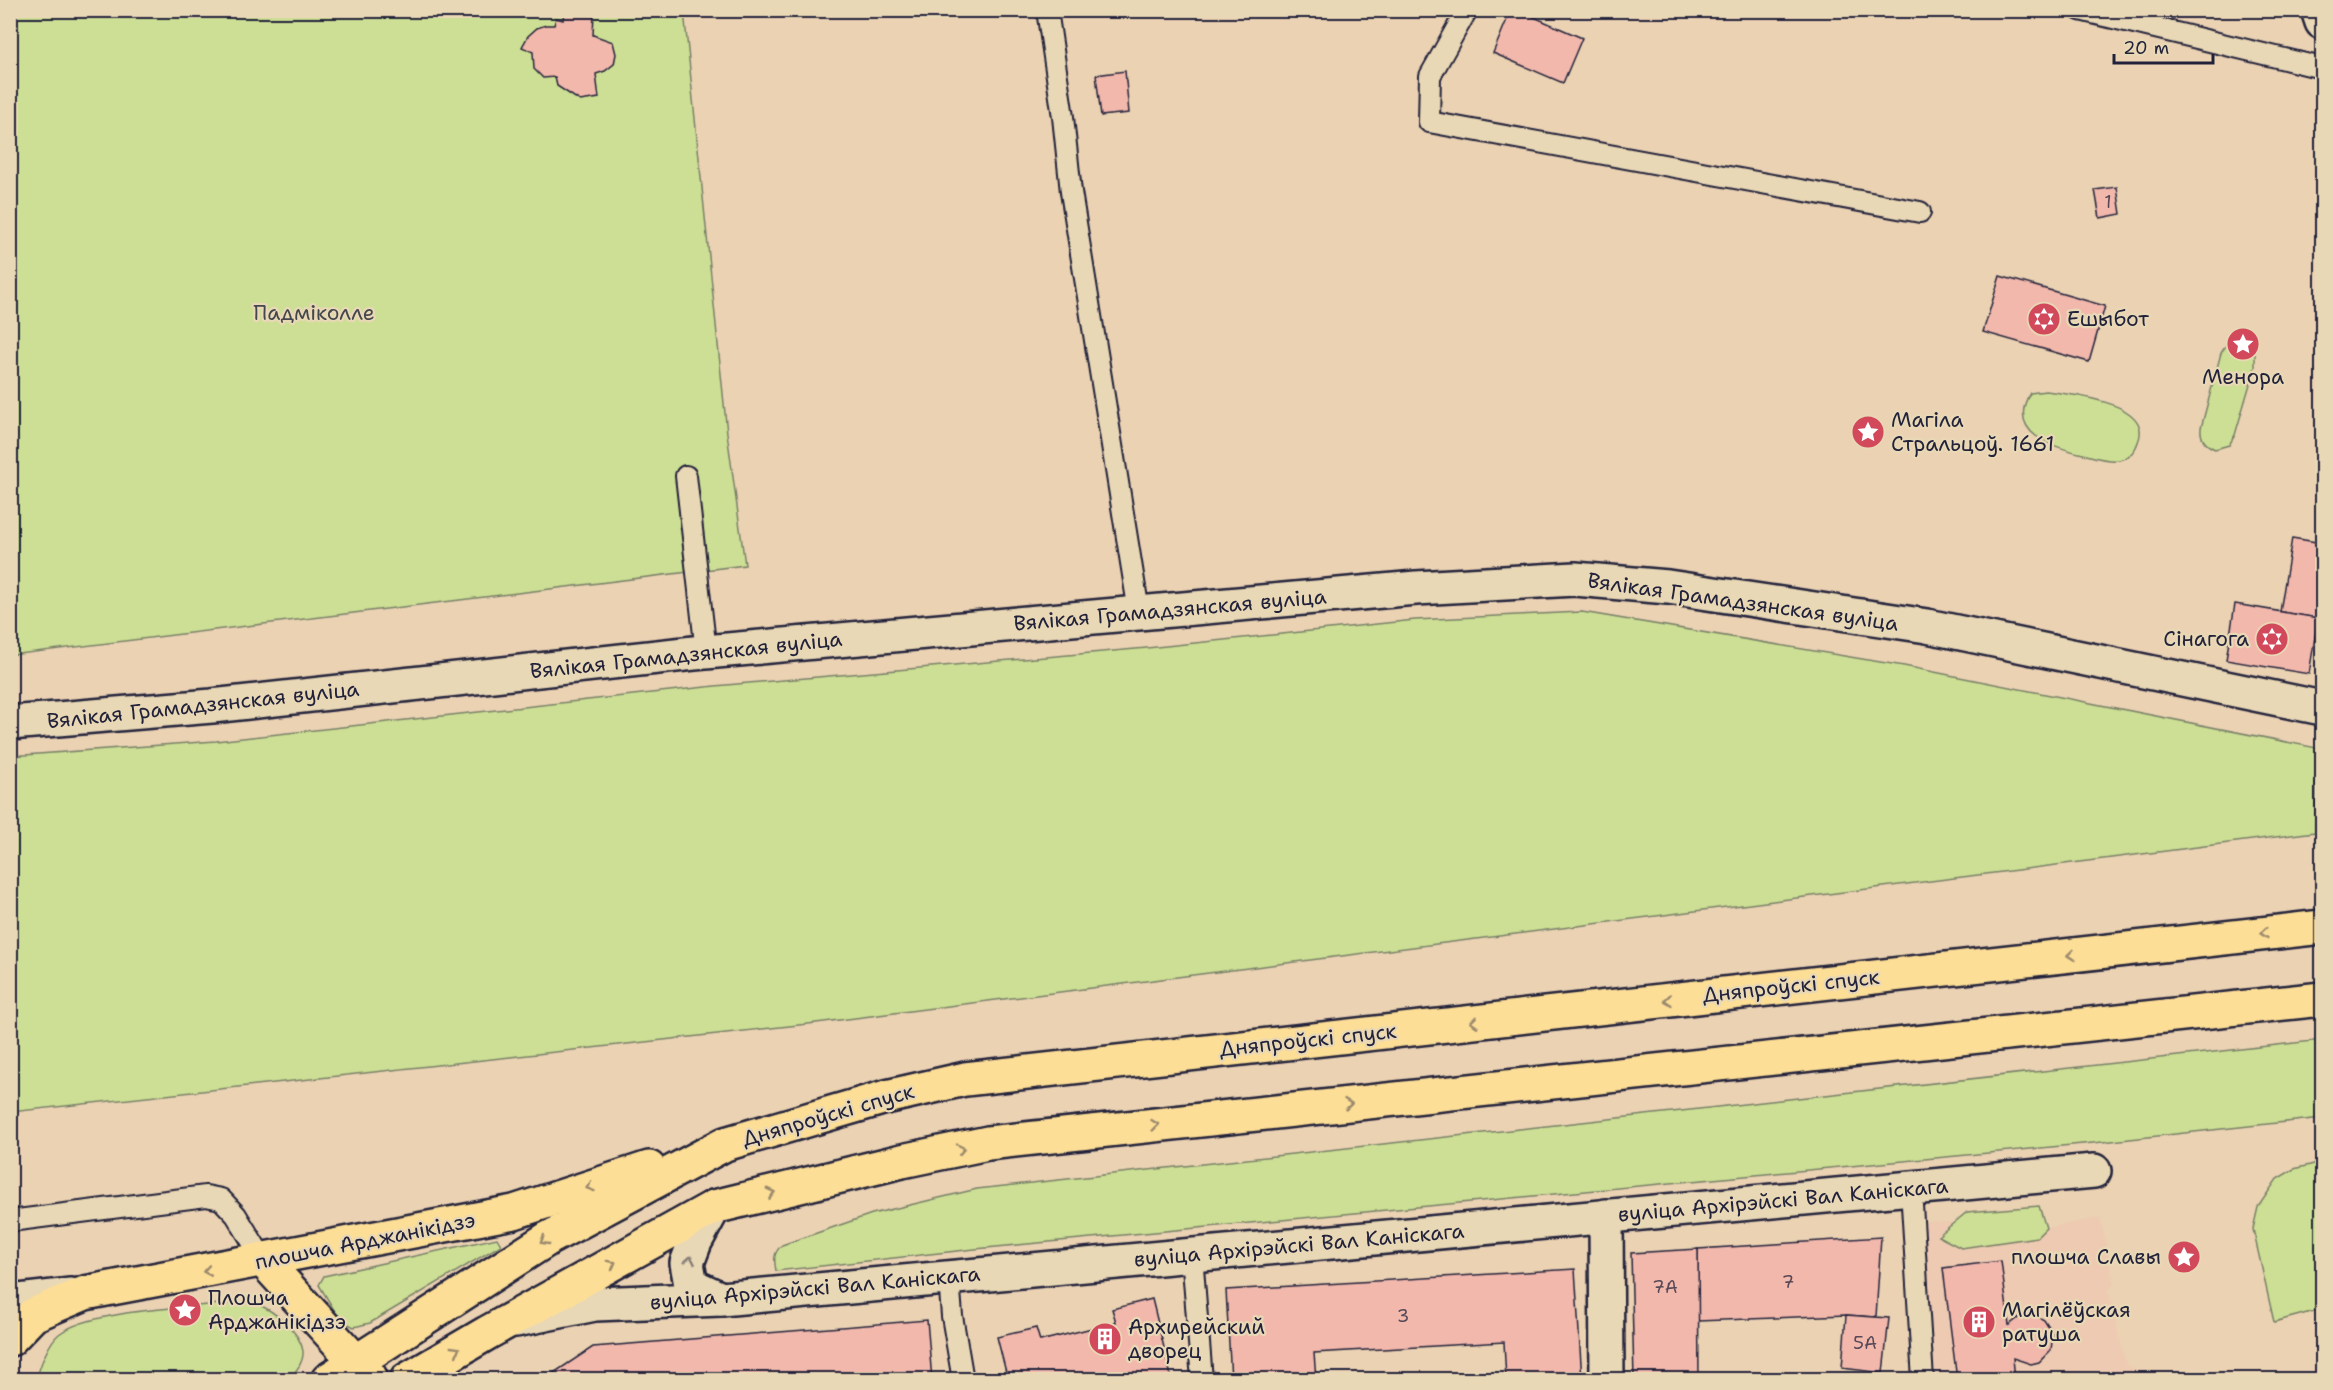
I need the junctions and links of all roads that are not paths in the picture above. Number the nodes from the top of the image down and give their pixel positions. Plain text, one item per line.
1 (1047, 10) edge
2 (1467, 10) edge
3 (2080, 10) edge
4 (2318, 10) edge
5 (2322, 22) edge
6 (2322, 65) edge
7 (1920, 212) dead end
8 (686, 476) dead end
9 (1139, 612) junction
10 (706, 652) junction
11 (2322, 708) edge
12 (10, 723) edge
13 (2322, 927) edge
14 (2322, 999) edge
15 (725, 1144) junction
16 (2094, 1171) dead end
17 (1911, 1189) junction
18 (714, 1207) junction
19 (1606, 1216) junction
20 (10, 1221) edge
21 (1192, 1255) junction
22 (264, 1261) junction
23 (949, 1278) junction
24 (85, 1293) junction
25 (721, 1299) junction
26 (10, 1302) edge
27 (506, 1323) junction
28 (10, 1339) edge
29 (364, 1370) edge
30 (328, 1380) edge
31 (407, 1380) edge
32 (963, 1380) edge
33 (1202, 1380) edge
34 (1607, 1380) edge
35 (1923, 1380) edge

1 - 9 lane
2 - 7 lane
3 - 6 lane
4 - 5 street
8 - 10 lane
9 - 10 street, Вялікая Грамадзянская вуліца
9 - 11 street, Вялікая Грамадзянская вуліца
10 - 12 street, Вялікая Грамадзянская вуліца
13 -> 15 main road, Дняпроўскі спуск
18 -> 14 main road
15 -> 22 main road, плошча Арджанікідзэ
15 -> 29 main road, Дняпроўскі спуск
16 - 17 street, вуліца Архірэйскі Вал Каніскага
17 - 19 street, вуліца Архірэйскі Вал Каніскага
17 - 35 lane
25 -> 18 street
27 -> 18 main road
19 - 21 street, вуліца Архірэйскі Вал Каніскага
19 - 34 street
20 - 22 lane
21 - 23 street, вуліца Архірэйскі Вал Каніскага
21 - 33 lane
22 -> 24 main road, плошча Арджанікідзэ
22 - 29 main road
23 - 25 street, вуліца Архірэйскі Вал Каніскага
23 - 32 lane
24 - 26 street
24 - 28 main road, плошча Арджанікідзэ
25 - 27 street, вуліца Архірэйскі Вал Каніскага
31 -> 27 main road
29 - 30 main road, Дняпроўскі спуск

